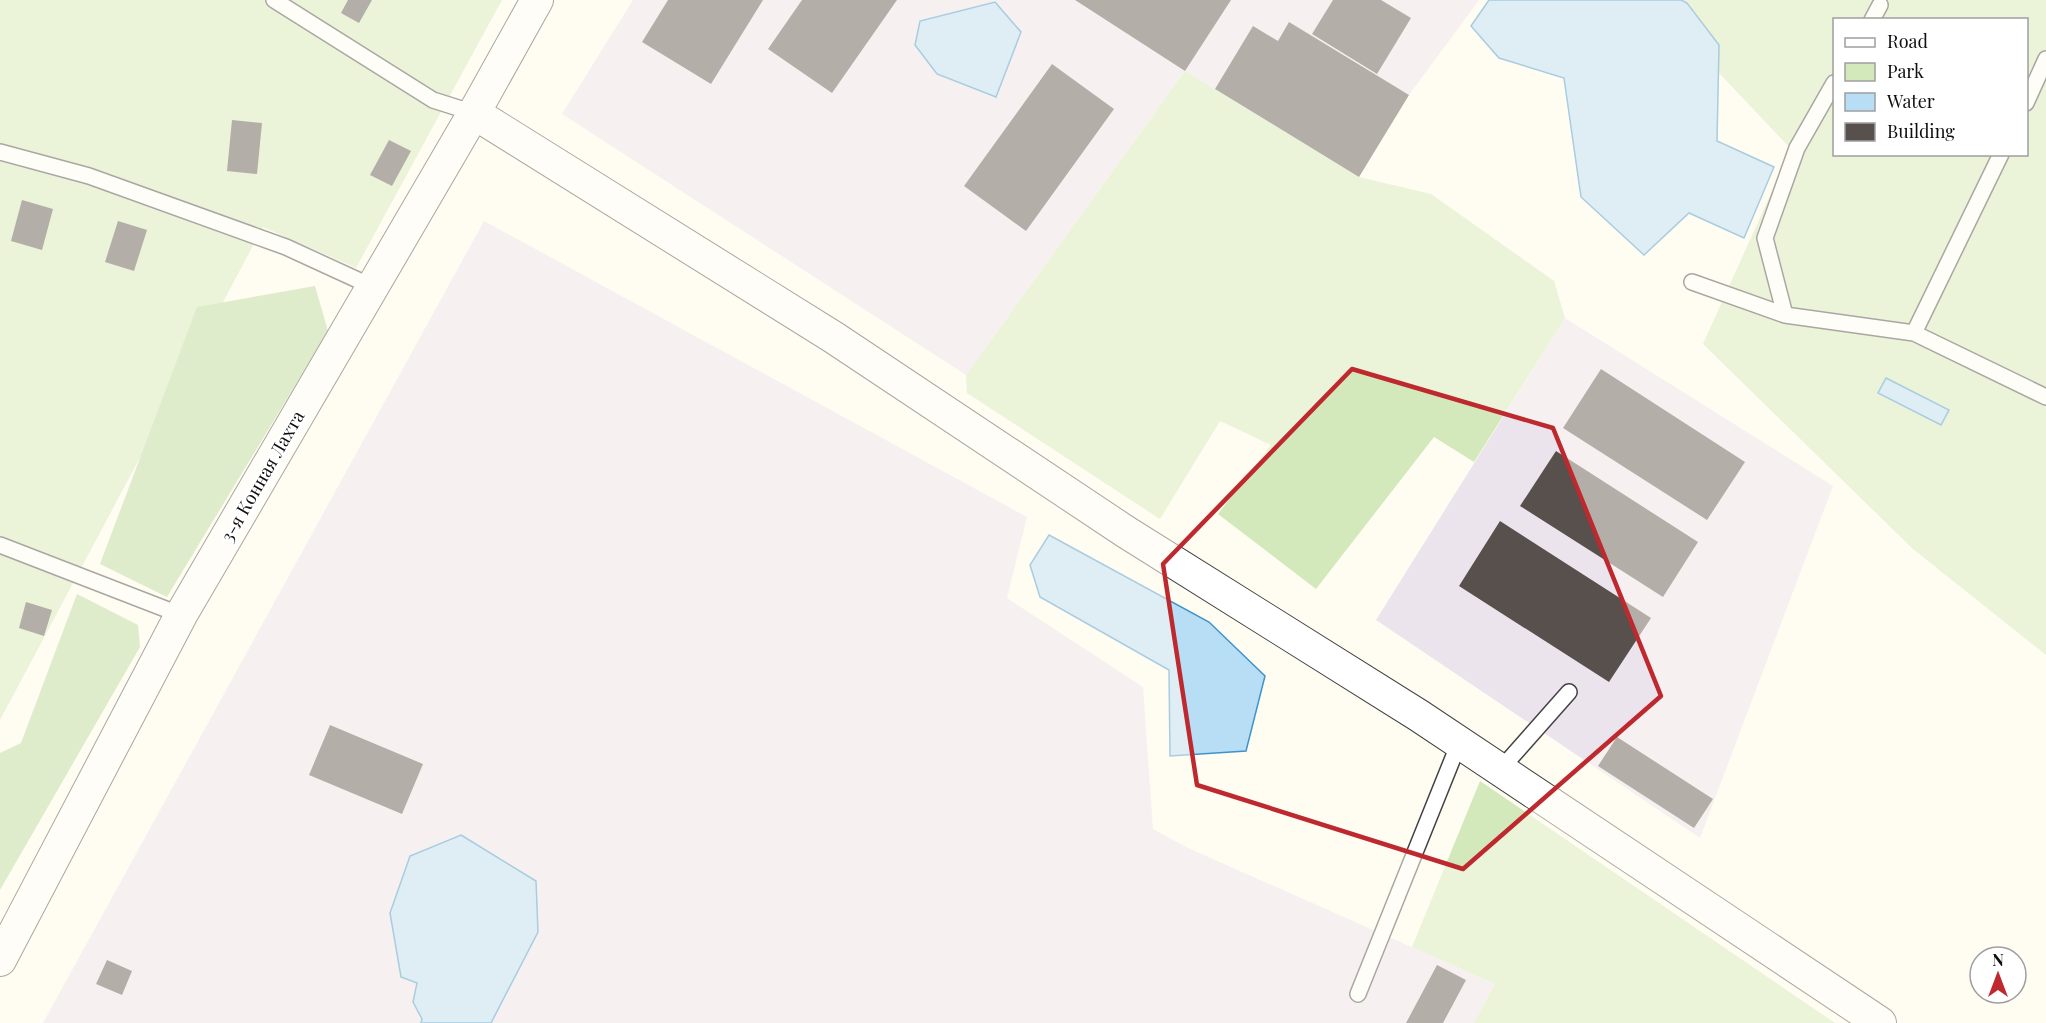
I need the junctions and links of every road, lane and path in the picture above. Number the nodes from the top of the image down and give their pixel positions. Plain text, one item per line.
1 (274, 0) edge
2 (537, 0) edge
3 (1880, 5) dead end
4 (1873, 18) edge
5 (2046, 59) edge
6 (1833, 85) edge
7 (2028, 98) edge
8 (474, 113) junction
9 (0, 152) edge
10 (2000, 156) edge
11 (1692, 282) dead end
12 (372, 287) junction
13 (1785, 315) junction
14 (1914, 333) junction
15 (2046, 397) edge
16 (0, 545) edge
17 (181, 615) junction
18 (1569, 692) dead end
19 (1459, 743) junction
20 (1500, 770) junction
21 (0, 960) edge
22 (1358, 994) dead end
23 (1880, 1023) edge

1 - 8 lane
2 - 8 street, 3-я Конная Лахта
3 - 4 lane
5 - 7 lane
6 - 13 lane
8 - 12 street, 3-я Конная Лахта
8 - 19 street
9 - 12 lane
10 - 14 lane
11 - 13 lane
12 - 17 street, 3-я Конная Лахта
13 - 14 lane
14 - 15 lane
16 - 17 lane
17 - 21 street, 3-я Конная Лахта
18 - 20 lane
19 - 20 street
19 - 22 lane
20 - 23 street

